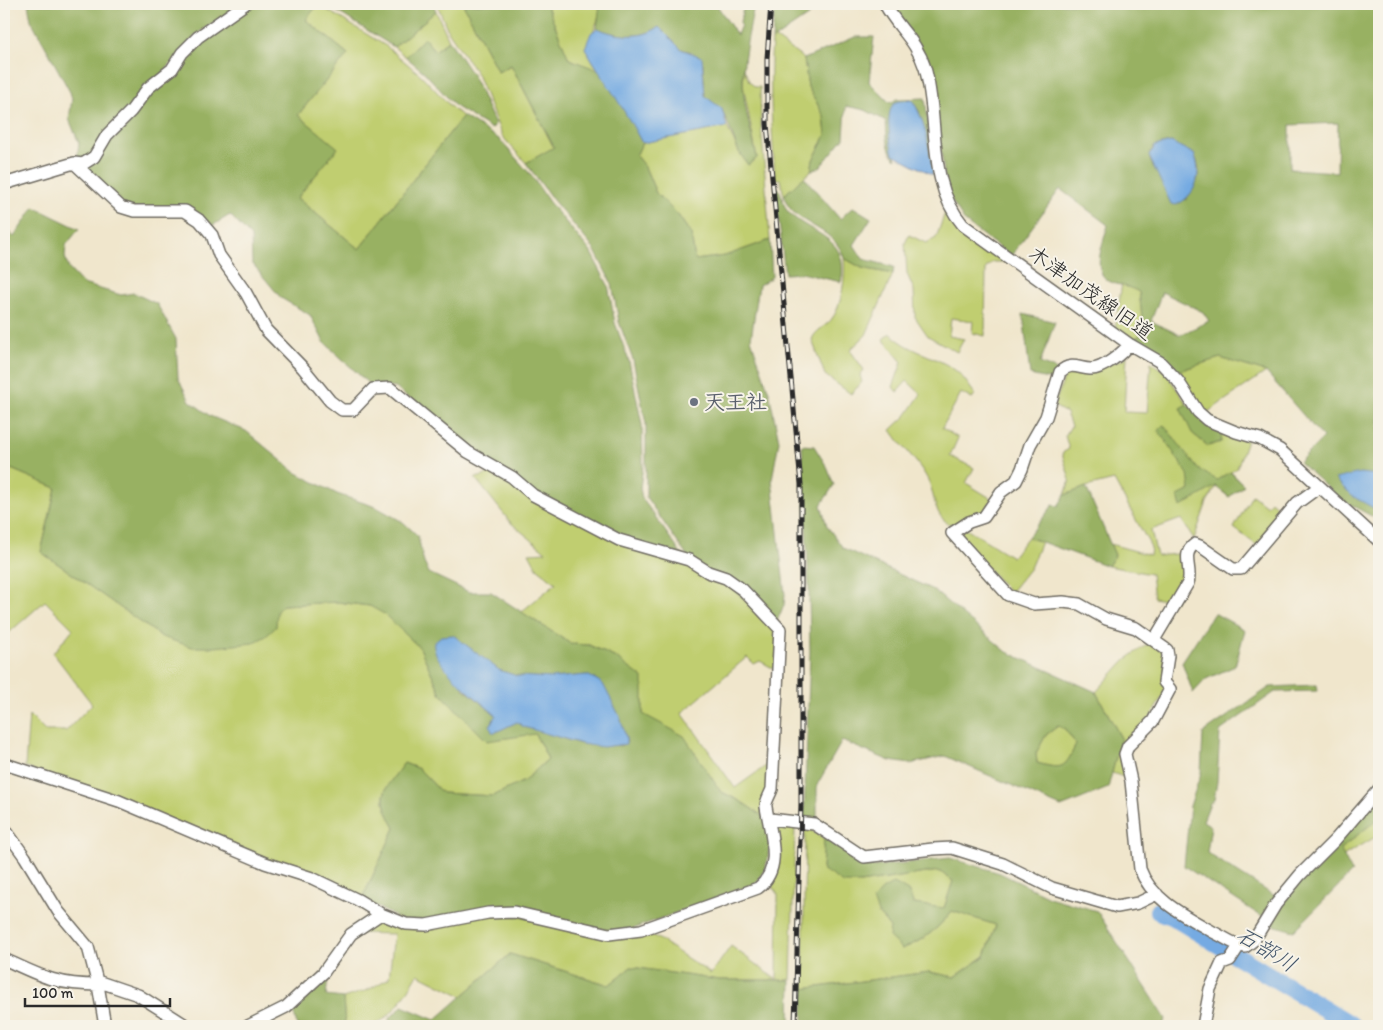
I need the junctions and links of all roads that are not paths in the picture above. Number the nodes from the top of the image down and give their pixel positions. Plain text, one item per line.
1 (245, 4) edge
2 (885, 4) edge
3 (74, 163) junction
4 (4, 184) edge
5 (1129, 344) junction
6 (1319, 487) junction
7 (1379, 541) edge
8 (1154, 640) junction
9 (4, 768) edge
10 (1379, 789) edge
11 (770, 819) junction
12 (4, 828) edge
13 (1157, 894) junction
14 (381, 914) junction
15 (1238, 948) junction
16 (4, 959) edge
17 (98, 983) junction
18 (105, 1026) edge
19 (187, 1026) edge
20 (248, 1026) edge
21 (1204, 1026) edge

1 - 3 street
2 - 5 street, 木津加茂線旧道
3 - 4 street
3 - 11 street
5 - 6 street, 木津加茂線旧道
5 - 8 street
6 - 7 street, 木津加茂線旧道
6 - 8 street
8 - 13 street
9 - 14 street
10 - 15 street
11 - 13 street
11 - 14 street
12 - 17 street
13 - 15 street
14 - 20 street
15 - 21 street
16 - 17 street
17 - 18 street
17 - 19 street

